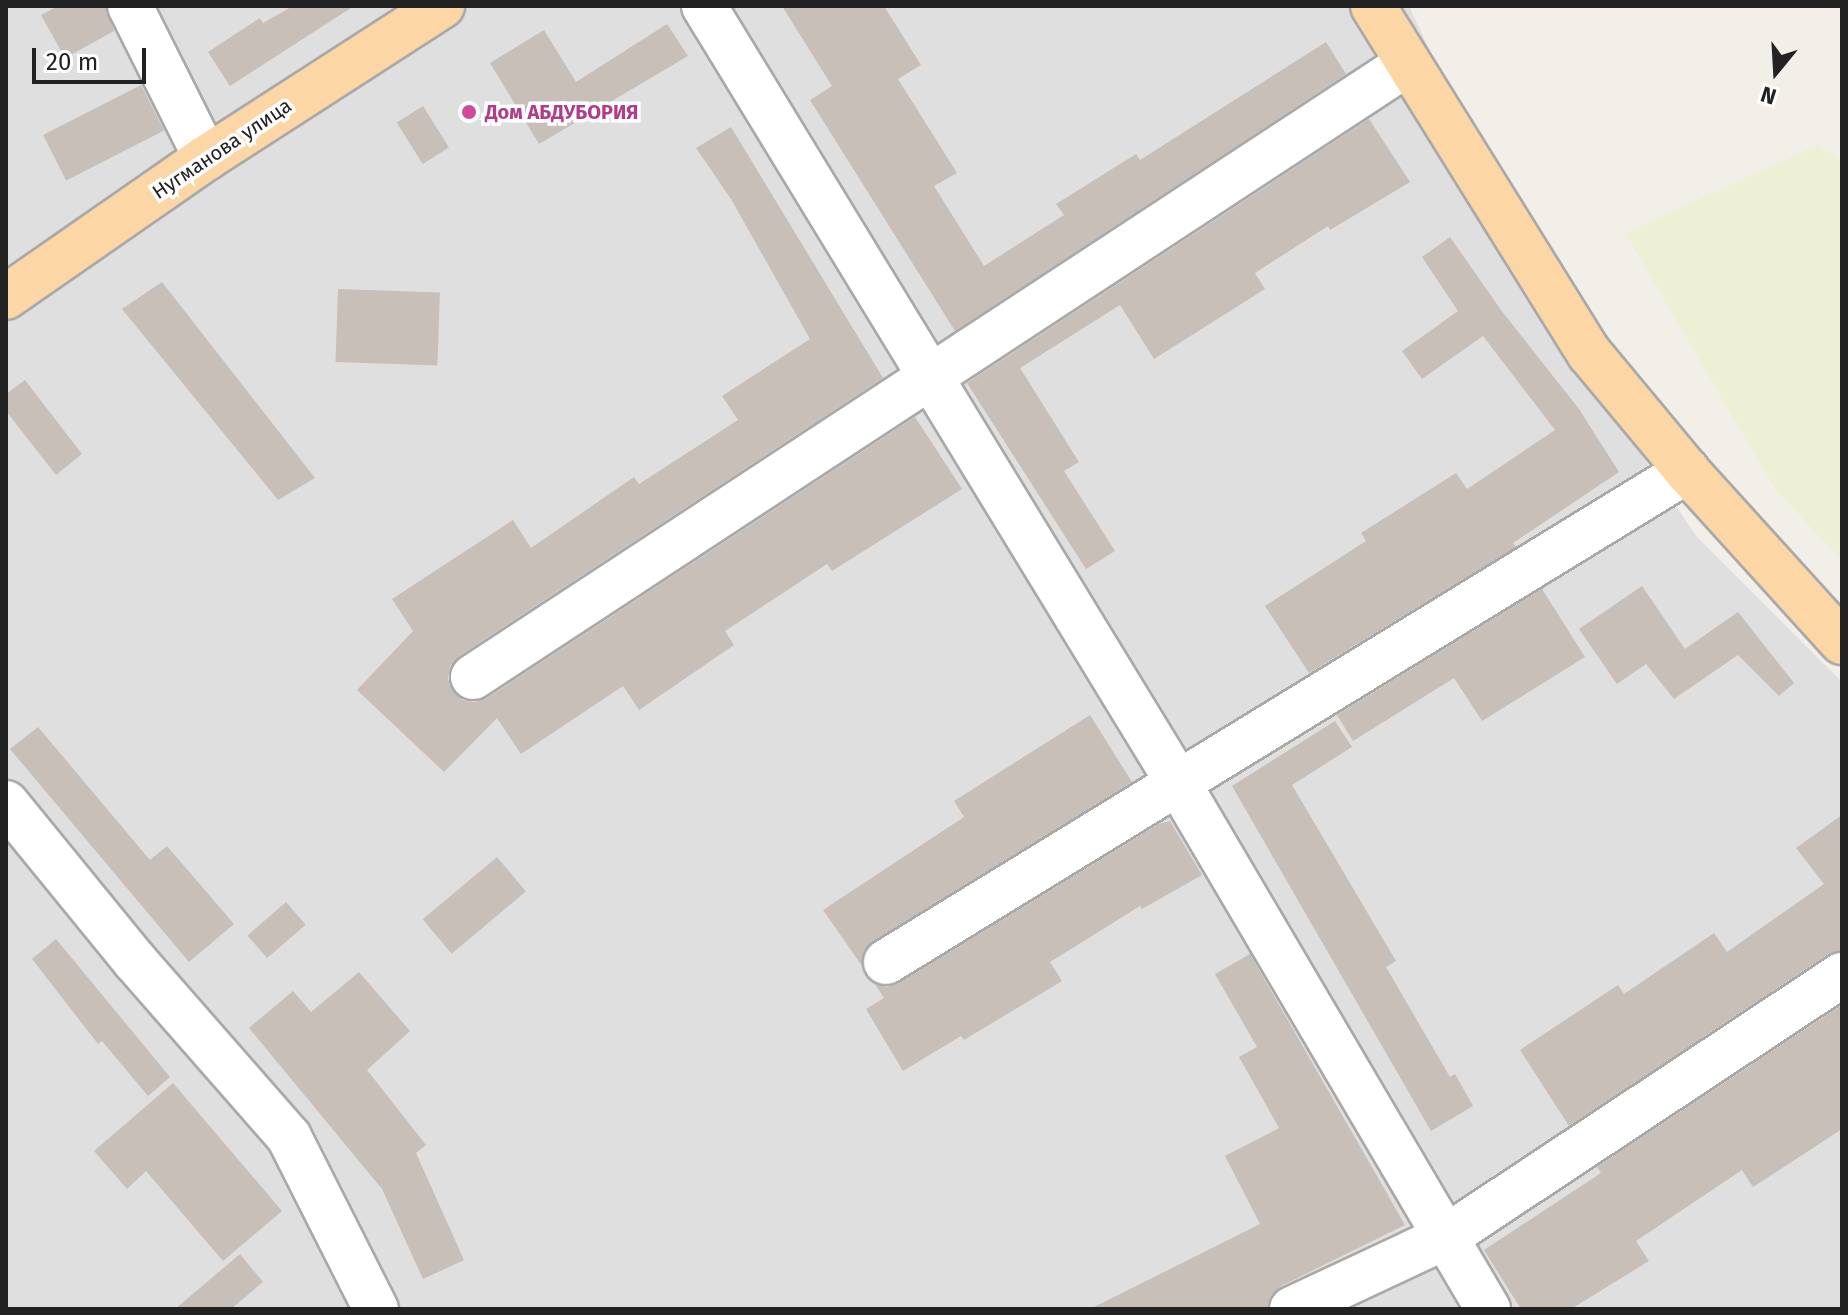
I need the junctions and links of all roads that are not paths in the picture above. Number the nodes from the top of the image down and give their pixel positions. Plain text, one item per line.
1 (130, 6) edge
2 (442, 6) edge
3 (704, 6) edge
4 (1373, 6) edge
5 (1407, 64) junction
6 (206, 158) junction
7 (6, 297) edge
8 (929, 375) junction
9 (1687, 471) junction
10 (1842, 642) edge
11 (473, 677) dead end
12 (1177, 781) junction
13 (6, 803) edge
14 (886, 962) dead end
15 (1842, 975) edge
16 (1446, 1237) junction
17 (376, 1309) edge
18 (1292, 1309) edge
19 (1488, 1309) edge

1 - 6 street
2 - 6 main road, Нугманова улица
3 - 8 street
4 - 5 main road
5 - 8 street
5 - 9 main road
6 - 7 main road, Нугманова улица
8 - 11 street
8 - 12 street
9 - 10 main road
9 - 12 street
12 - 14 street
12 - 16 street
13 - 17 street
15 - 16 street
16 - 18 street
16 - 19 street

